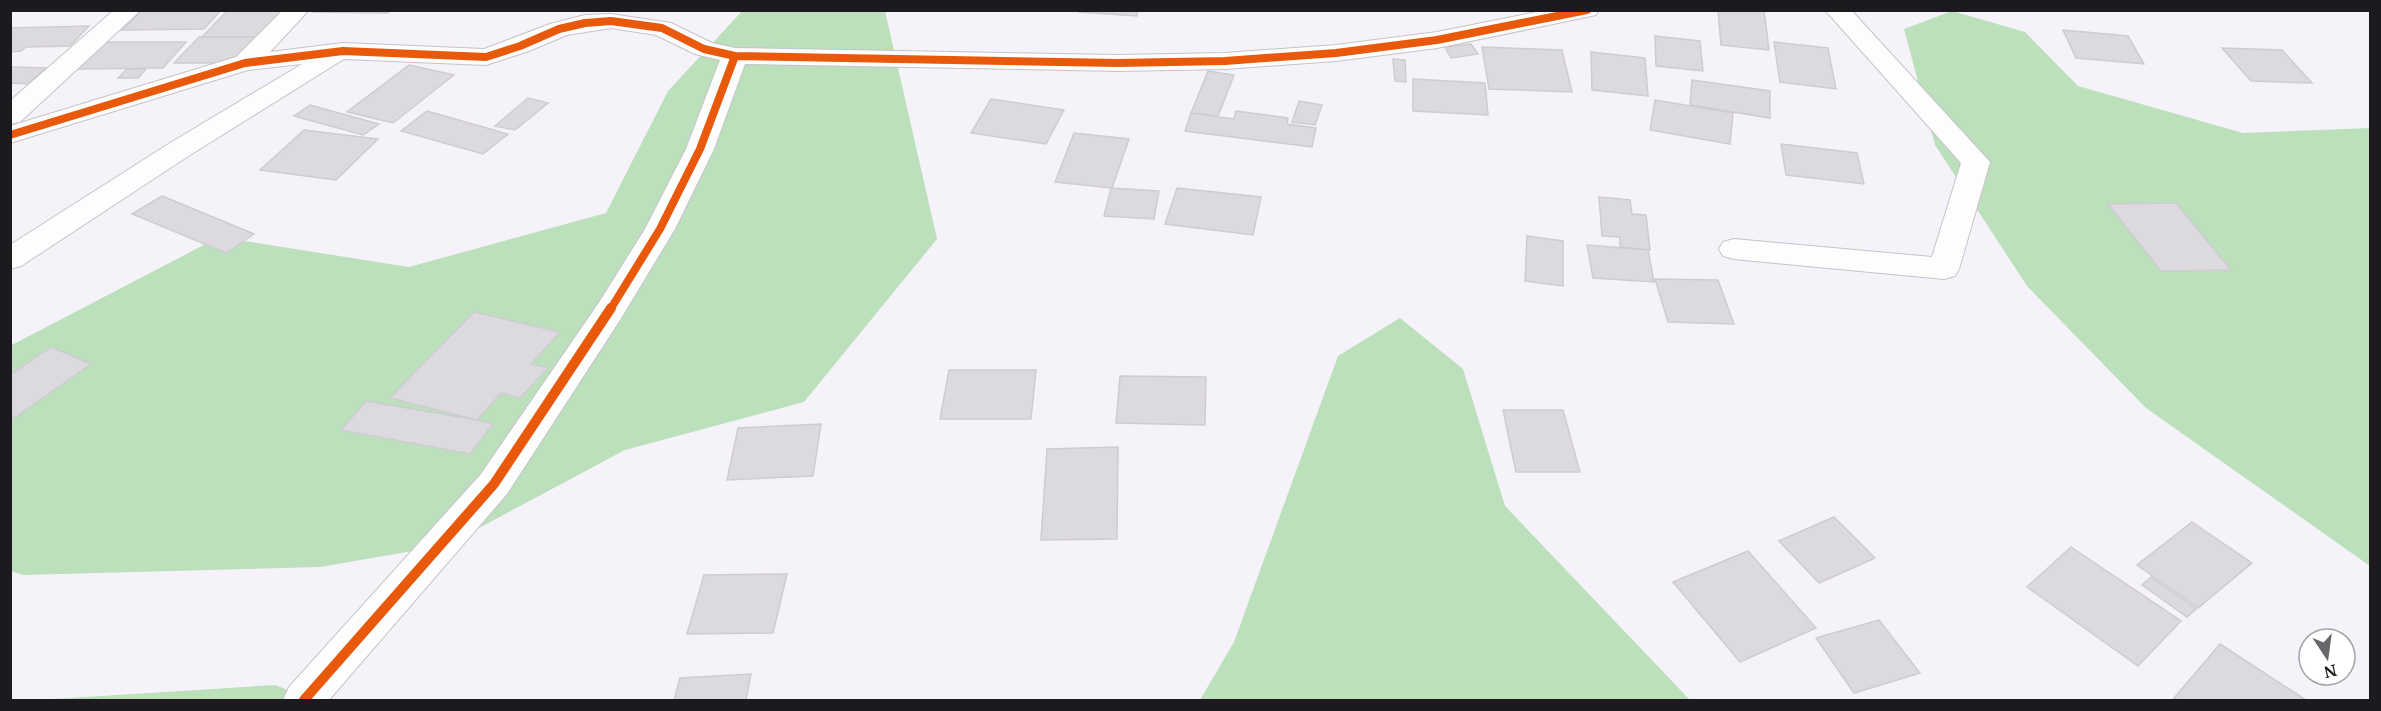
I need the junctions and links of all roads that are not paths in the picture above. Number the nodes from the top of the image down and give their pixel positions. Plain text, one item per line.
1 (129, 10) edge
2 (297, 10) edge
3 (1587, 10) edge
4 (1837, 10) edge
5 (343, 51) junction
6 (735, 56) junction
7 (245, 63) junction
8 (10, 116) edge
9 (10, 135) edge
10 (1734, 249) dead end
11 (10, 259) edge
12 (304, 700) edge

1 - 8 street
2 - 7 street
3 - 6 street
4 - 10 street
5 - 6 street
5 - 7 street
5 - 11 street
6 - 12 street
7 - 9 street

